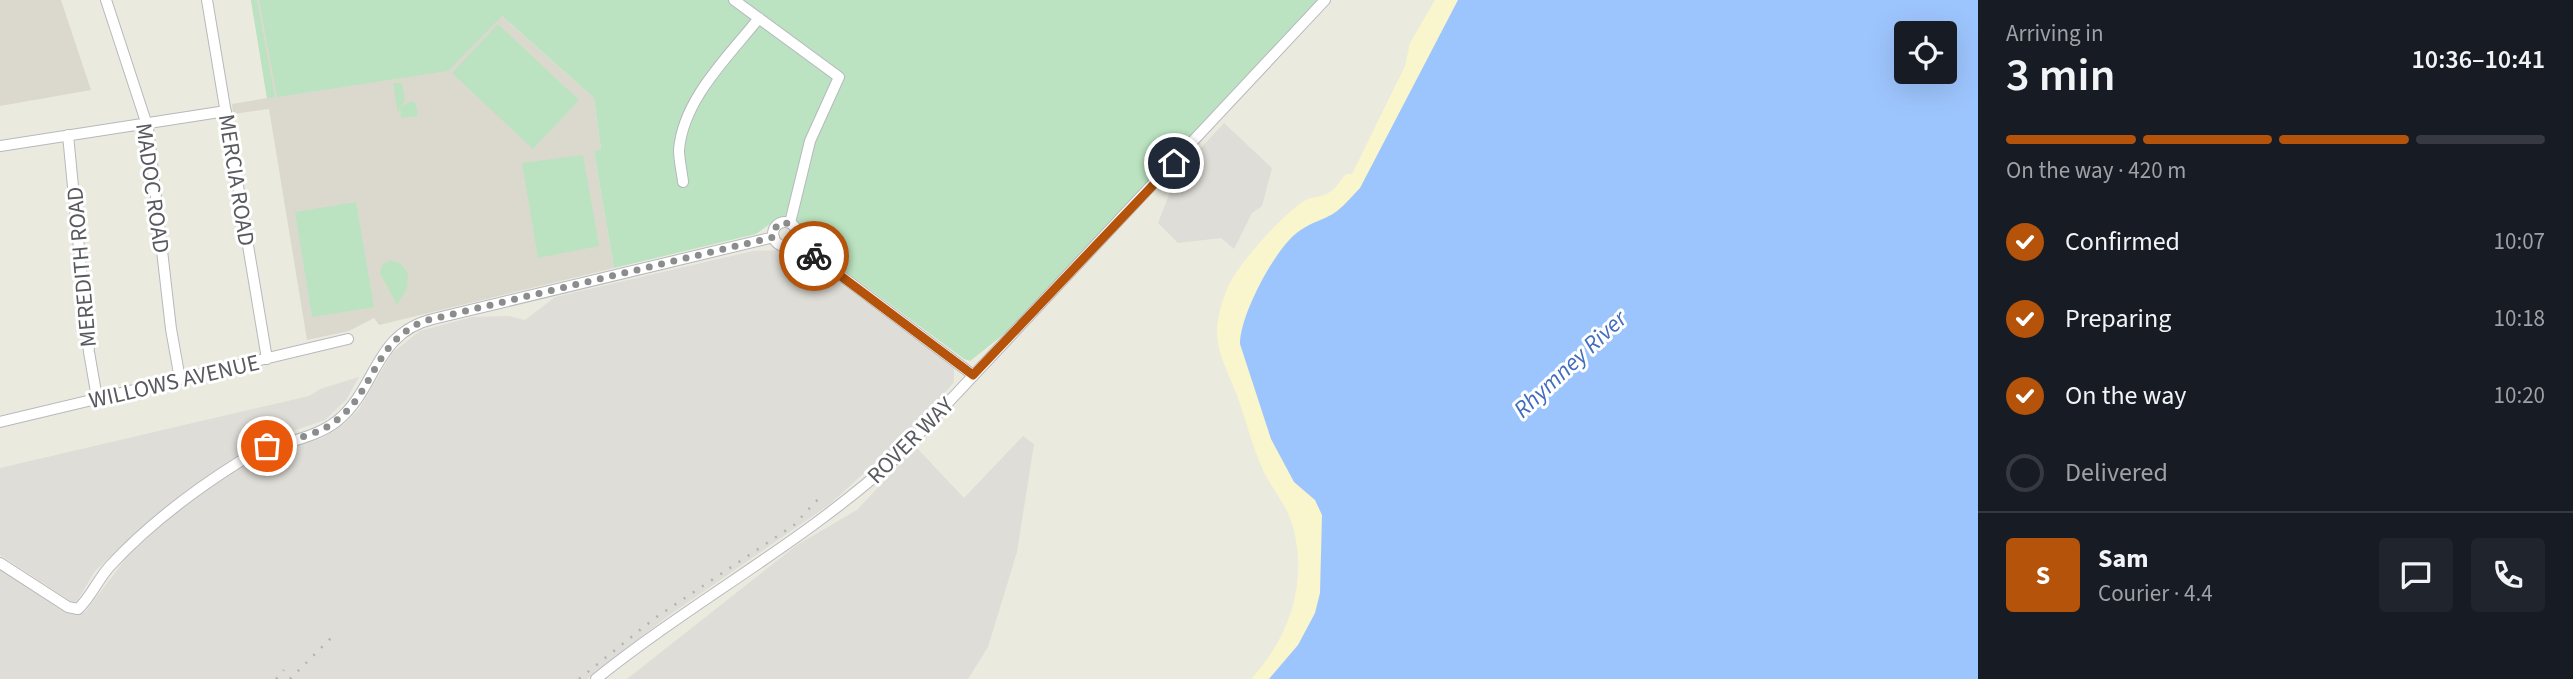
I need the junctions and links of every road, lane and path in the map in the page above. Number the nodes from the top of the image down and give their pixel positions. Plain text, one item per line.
1 (106, 0) edge
2 (207, 0) edge
3 (734, 0) edge
4 (1325, 0) edge
5 (758, 18) junction
6 (226, 111) junction
7 (145, 123) junction
8 (68, 135) junction
9 (0, 146) edge
10 (683, 182) dead end
11 (790, 223) junction
12 (774, 237) junction
13 (795, 240) junction
14 (348, 340) dead end
15 (267, 359) junction
16 (973, 375) junction
17 (180, 379) junction
18 (97, 398) junction
19 (0, 422) edge
20 (0, 563) edge
21 (596, 679) edge

1 - 7 street, MADOC ROAD
2 - 6 street, MERCIA ROAD
3 - 5 street
4 - 16 street, ROVER WAY
5 - 10 street
5 - 11 street
6 - 7 street
6 - 15 street, MERCIA ROAD
7 - 8 street
7 - 17 street, MADOC ROAD
8 - 9 street
8 - 18 street, MEREDITH ROAD
11 - 12 street
11 - 13 street
12 - 13 street
12 - 20 street
13 - 16 street
14 - 15 street, WILLOWS AVENUE
15 - 17 street, WILLOWS AVENUE
16 - 21 street, ROVER WAY
17 - 18 street, WILLOWS AVENUE
18 - 19 street, WILLOWS AVENUE

